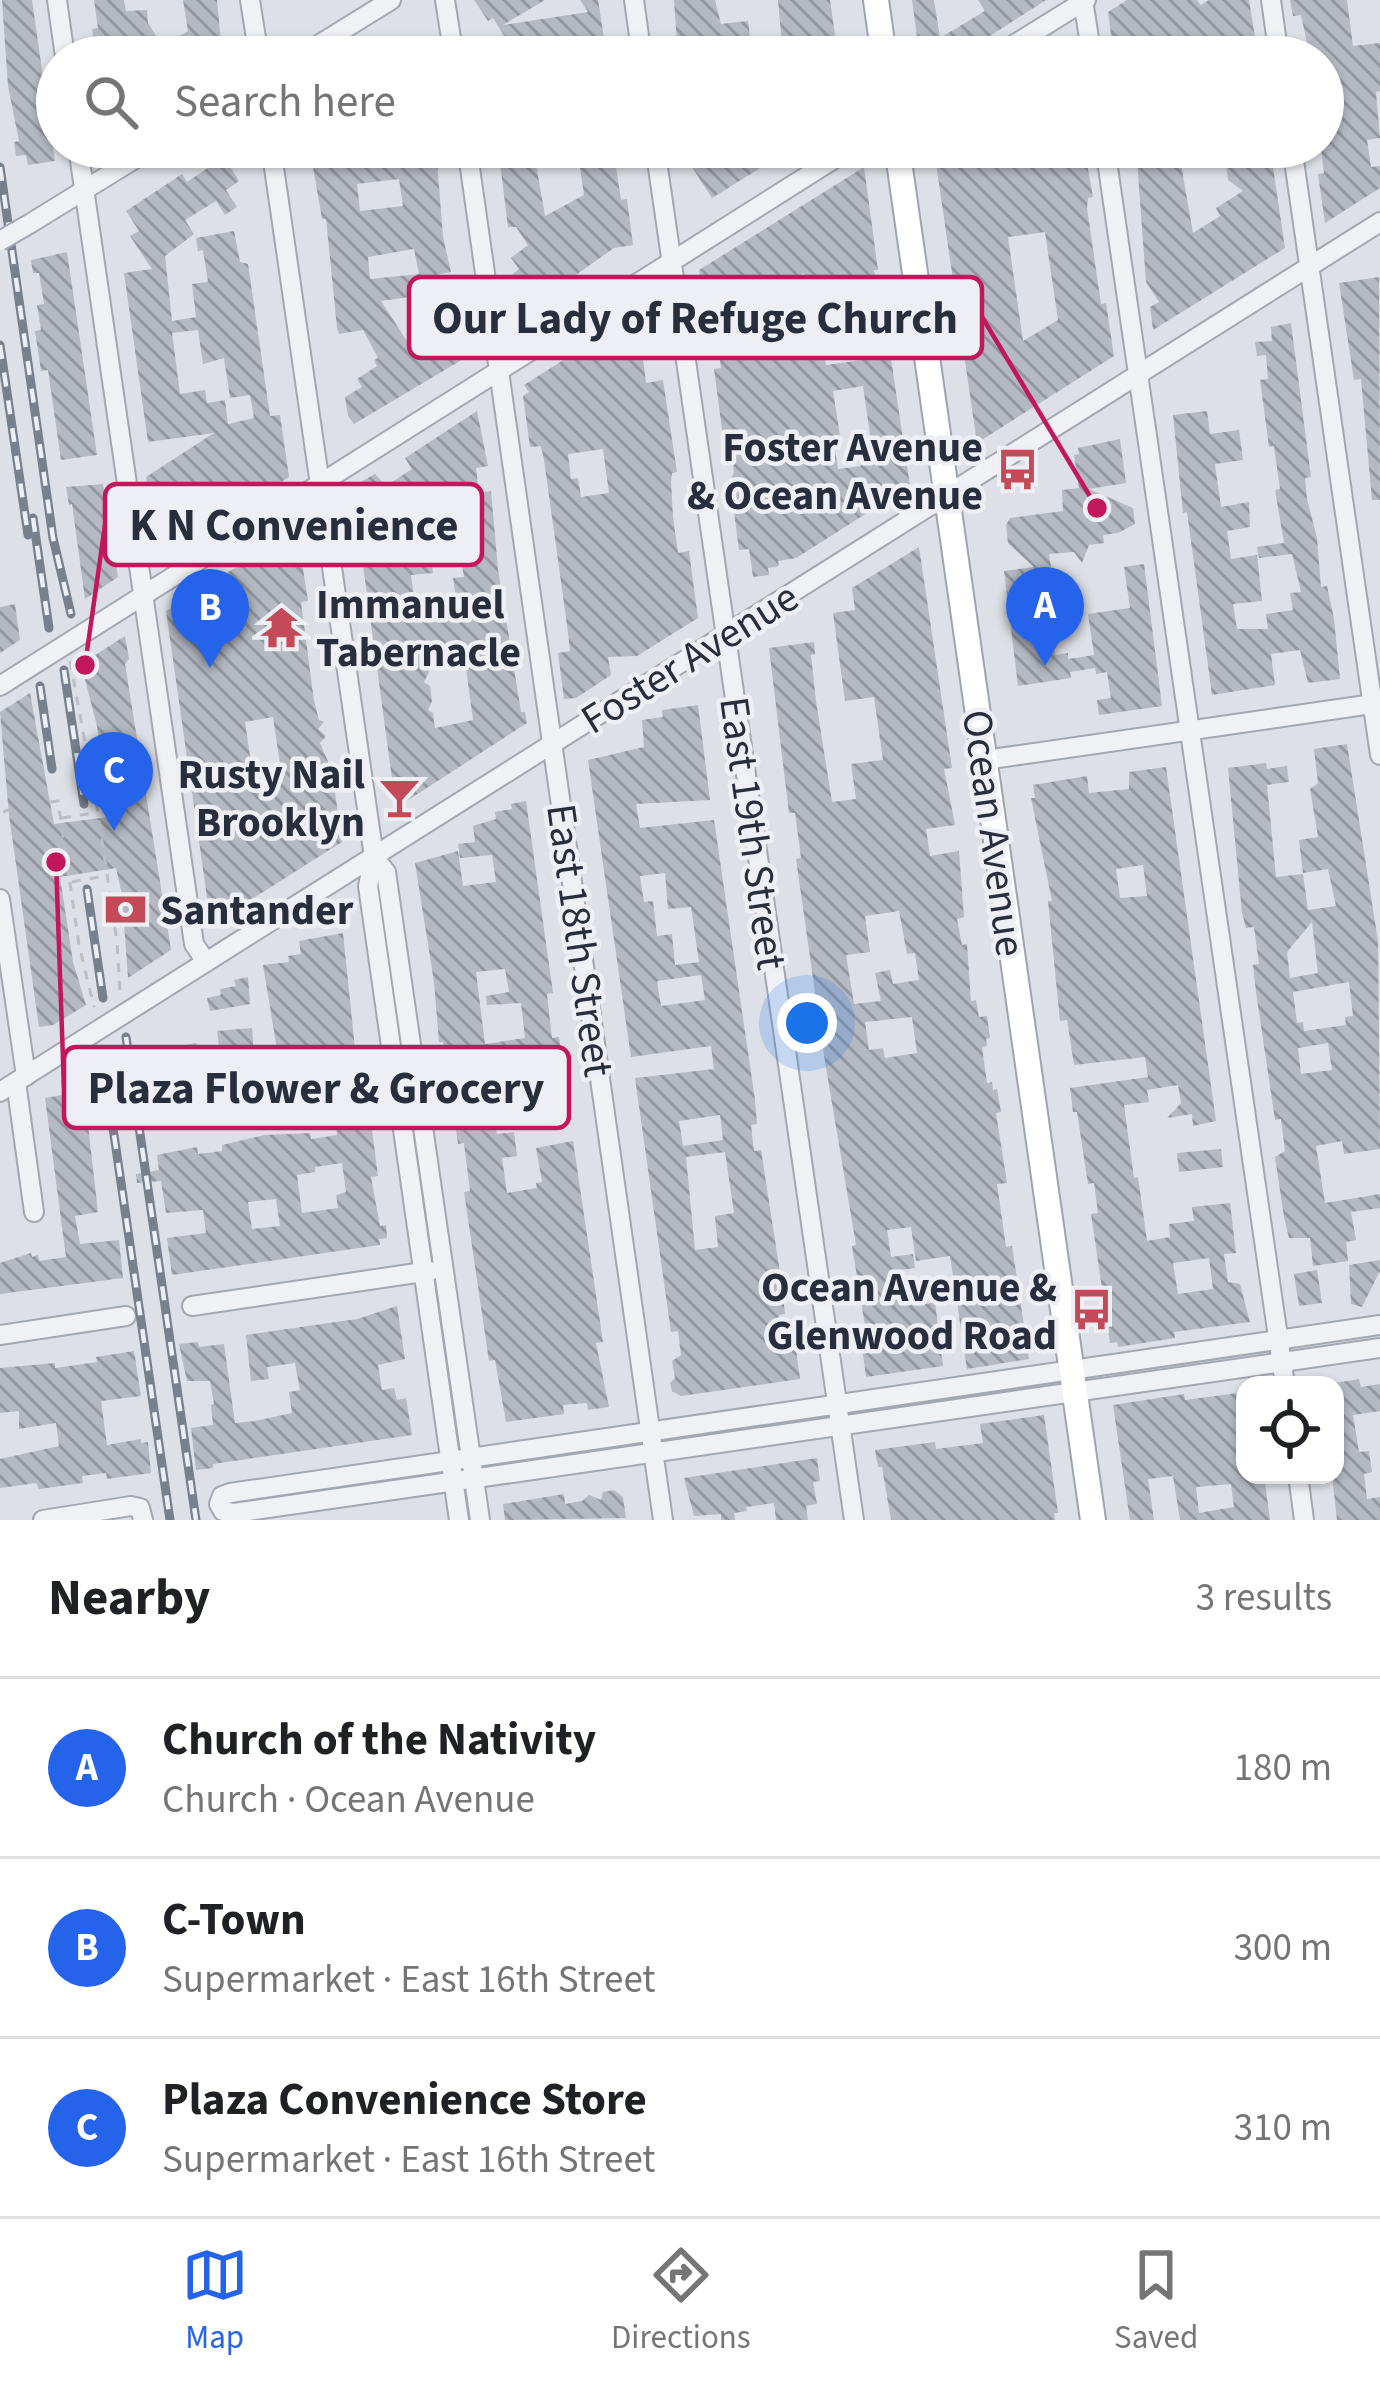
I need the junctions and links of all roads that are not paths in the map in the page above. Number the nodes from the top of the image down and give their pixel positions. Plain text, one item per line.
1 (57, 0) edge
2 (250, 0) edge
3 (391, 0) edge
4 (446, 0) edge
5 (634, 0) edge
6 (876, 0) edge
7 (1084, 0) edge
8 (1271, 0) edge
9 (62, 36) edge
10 (256, 36) edge
11 (333, 36) edge
12 (451, 36) edge
13 (639, 36) edge
14 (881, 36) edge
15 (1027, 36) edge
16 (1089, 36) edge
17 (1276, 36) edge
18 (81, 168) edge
19 (121, 168) edge
20 (275, 168) edge
21 (469, 168) edge
22 (658, 168) edge
23 (820, 168) edge
24 (900, 168) edge
25 (1108, 168) edge
26 (1295, 168) edge
27 (84, 191) junction
28 (1380, 223) edge
29 (0, 242) edge
30 (671, 262) junction
31 (1309, 267) junction
32 (499, 371) junction
33 (1137, 374) junction
34 (319, 484) junction
35 (947, 495) junction
36 (143, 596) junction
37 (725, 635) junction
38 (0, 686) edge
39 (1376, 704) edge
40 (1190, 731) junction
41 (553, 741) junction
42 (1380, 754) edge
43 (986, 760) junction
44 (374, 856) junction
45 (0, 899) edge
46 (206, 962) junction
47 (406, 1080) junction
48 (14, 1083) edge
49 (152, 1118) dead end
50 (34, 1212) dead end
51 (433, 1271) junction
52 (192, 1306) dead end
53 (126, 1316) dead end
54 (1380, 1325) edge
55 (0, 1335) edge
56 (1278, 1340) junction
57 (1380, 1348) edge
58 (1282, 1364) junction
59 (1284, 1376) edge
60 (1073, 1382) junction
61 (837, 1404) junction
62 (840, 1426) junction
63 (650, 1431) junction
64 (654, 1453) junction
65 (461, 1458) junction
66 (317, 1480) junction
67 (464, 1480) junction
68 (1299, 1484) edge
69 (322, 1501) junction
70 (43, 1520) edge
71 (143, 1520) edge
72 (459, 1520) edge
73 (480, 1520) edge
74 (663, 1520) edge
75 (854, 1520) edge
76 (1094, 1520) edge
77 (1304, 1520) edge

1 - 9 street
2 - 10 street
3 - 11 street
4 - 12 street
5 - 13 street
6 - 14 main road
7 - 15 street
7 - 16 street
8 - 17 street
18 - 27 street
19 - 27 street
20 - 34 street
21 - 32 street, East 18th Street
22 - 30 street, East 19th Street
23 - 30 street
24 - 35 main road, Ocean Avenue
25 - 33 street
26 - 31 street
27 - 29 street, bridge
27 - 36 street
28 - 31 street, Foster Avenue
30 - 32 street
30 - 37 street, East 19th Street
31 - 33 street, Foster Avenue
31 - 39 street
32 - 34 street
32 - 41 street, East 18th Street
33 - 35 street, Foster Avenue
33 - 40 street
34 - 36 street
34 - 44 street
35 - 37 street, Foster Avenue
35 - 43 main road, Ocean Avenue
36 - 38 street
36 - 46 street
37 - 41 street, Foster Avenue
37 - 61 street, East 19th Street
39 - 40 street
39 - 42 street
40 - 43 street
40 - 56 street
41 - 44 street, Foster Avenue
41 - 63 street, East 18th Street
43 - 60 main road, Ocean Avenue
44 - 46 street, Foster Avenue
44 - 47 street
45 - 48 street
46 - 48 street, Foster Avenue
47 - 49 street
47 - 51 street
48 - 50 street
51 - 52 street
51 - 65 street
53 - 55 street
54 - 56 street
56 - 58 street
56 - 60 street
57 - 58 street
58 - 59 street
58 - 60 street
60 - 61 street
60 - 62 street
60 - 76 main road, Ocean Avenue
61 - 62 street, East 19th Street
61 - 63 street
62 - 64 street
62 - 75 street, East 19th Street
63 - 64 street, East 18th Street
63 - 65 street
64 - 67 street
64 - 74 street, East 18th Street
65 - 66 street
65 - 67 street
66 - 69 street
66 - 69 street
67 - 69 street
67 - 72 street
67 - 73 street
68 - 77 street
70 - 71 street

